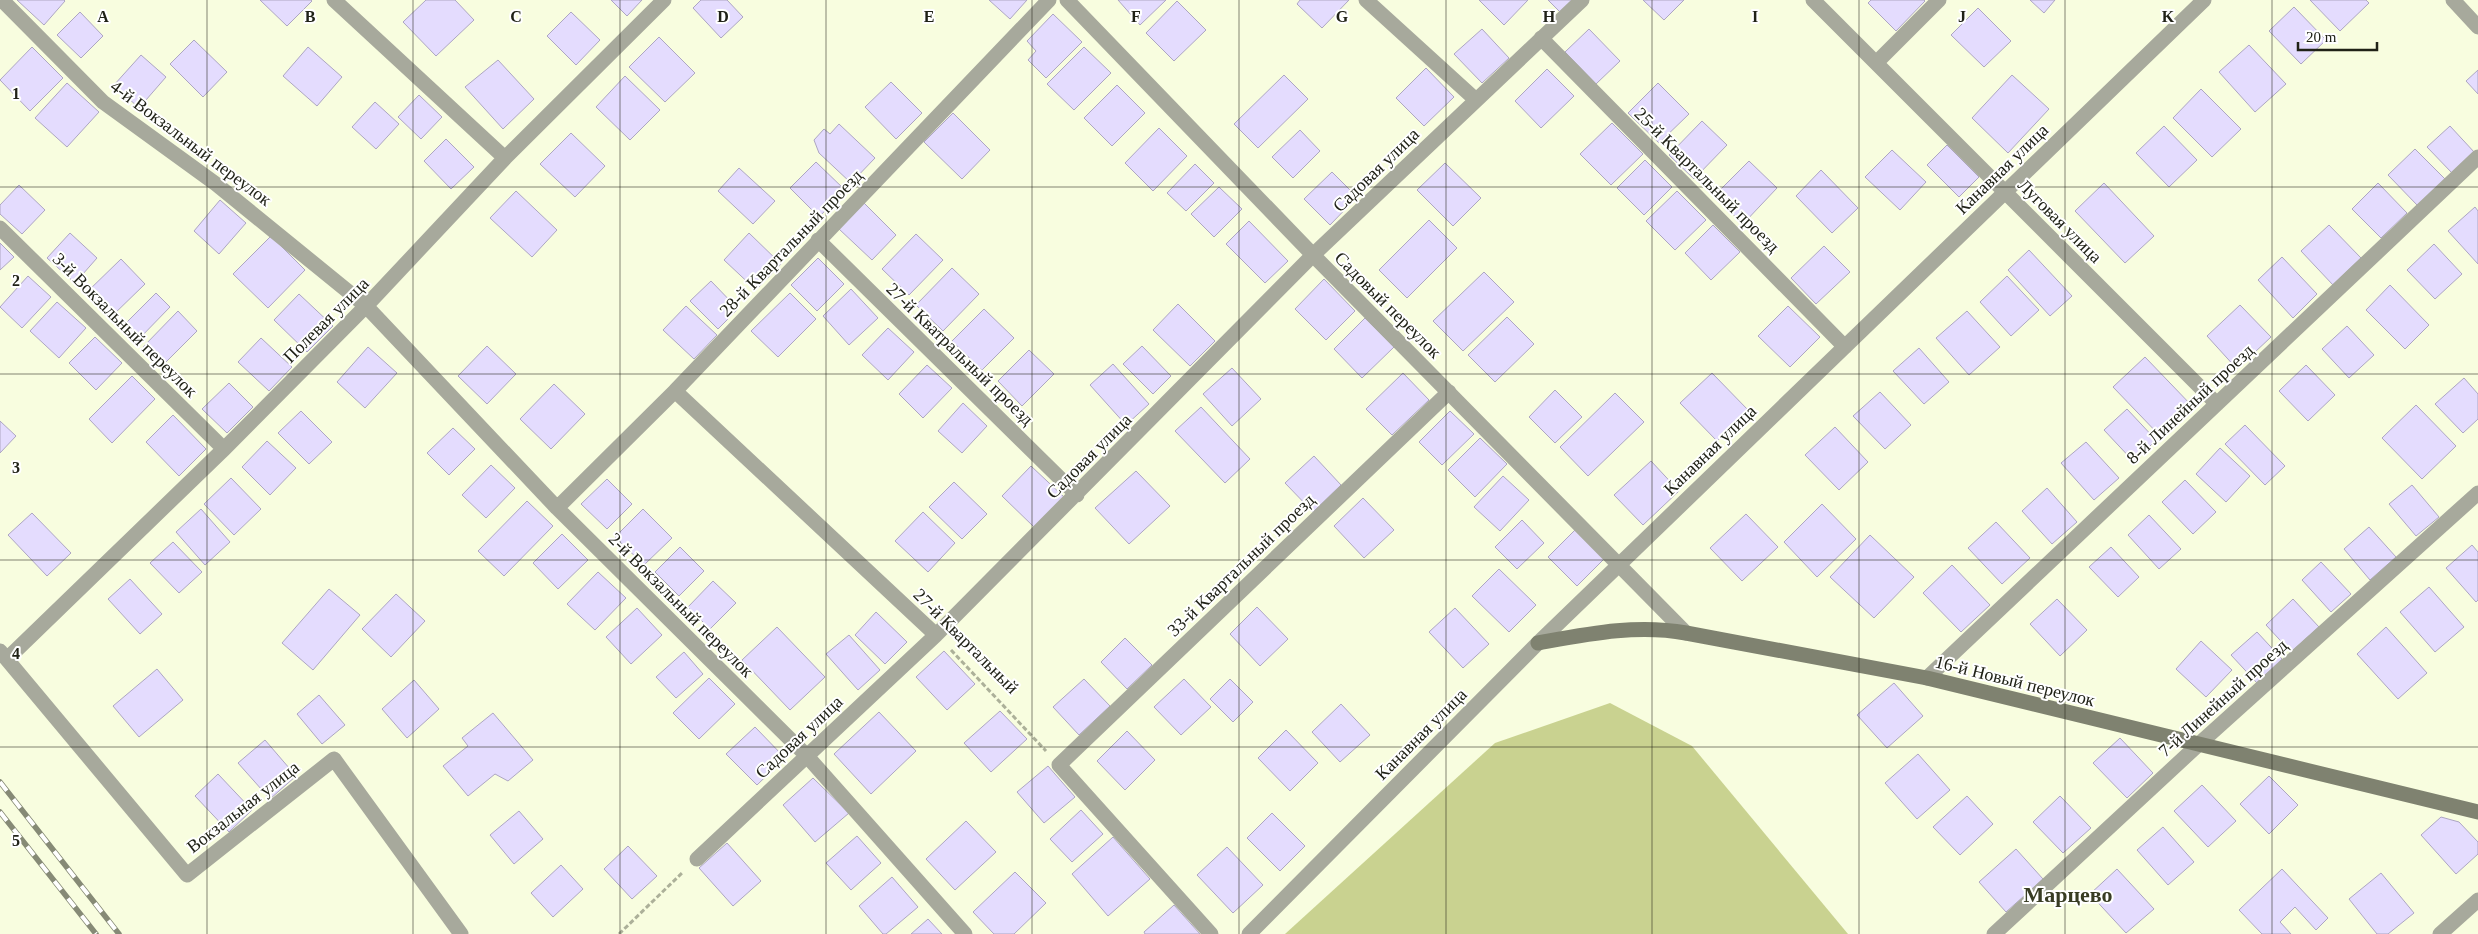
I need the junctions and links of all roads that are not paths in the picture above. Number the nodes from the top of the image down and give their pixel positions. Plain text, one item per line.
1 (2, 0) edge
2 (334, 0) edge
3 (664, 0) edge
4 (1049, 0) edge
5 (1067, 0) edge
6 (1366, 0) edge
7 (1582, 0) edge
8 (1813, 0) edge
9 (1939, 0) edge
10 (2204, 0) edge
11 (2453, 0) edge
12 (2478, 27) edge
13 (1542, 38) junction
14 (1876, 62) junction
15 (1476, 100) junction
16 (2478, 157) edge
17 (505, 158) junction
18 (2005, 192) junction
19 (0, 228) edge
20 (818, 240) junction
21 (1313, 255) junction
22 (366, 306) junction
23 (1845, 347) junction
24 (676, 391) junction
25 (1449, 392) junction
26 (2217, 404) junction
27 (224, 449) junction
28 (2478, 493) edge
29 (1077, 495) junction
30 (557, 508) junction
31 (1619, 564) junction
32 (1686, 633) junction
33 (936, 635) junction
34 (1538, 642) junction
35 (4, 655) edge
36 (1927, 678) junction
37 (2199, 744) junction
38 (806, 755) junction
39 (2478, 812) edge
40 (697, 859) road end
41 (2478, 900) edge
42 (461, 934) edge
43 (965, 934) edge
44 (1211, 934) edge
45 (1249, 934) edge
46 (1994, 934) edge
47 (2440, 934) edge

1 - 22 street, 4-й Вокзальный переулок
2 - 17 street
3 - 17 street, Полевая улица
4 - 20 street, 28-й Квартальный проезд
5 - 21 street, Садовый переулок
6 - 15 street
7 - 13 street, Садовая улица
8 - 14 street, Луговая улица
9 - 14 street
10 - 18 street, Канавная улица
11 - 12 street
13 - 15 street, Садовая улица
13 - 23 street, 25-й Квартальный проезд
14 - 18 street, Луговая улица
15 - 21 street, Садовая улица
16 - 26 street, 8-й Линейный проезд
17 - 22 street, Полевая улица
18 - 23 street, Канавная улица
18 - 26 street, Луговая улица
19 - 27 street, 3-й Вокзальный переулок
20 - 24 street, 28-й Квартальный проезд
20 - 29 street, 27-й Кватральный проезд
21 - 25 street, Садовый переулок
21 - 29 street, Садовая улица
22 - 27 street, Полевая улица
22 - 30 street, 2-й Вокзальный переулок
23 - 31 street, Канавная улица
24 - 30 street, 28-й Квартальный проезд
24 - 33 street, 27-й Квартальный
25 - 31 street, Садовый переулок
25 - 44 street, 33-й Квартальный проезд
26 - 36 street, 8-й Линейный проезд
27 - 35 street, Полевая улица
28 - 37 street, 7-й Линейный проезд
29 - 33 street, Садовая улица
30 - 38 street, 2-й Вокзальный переулок
31 - 32 street, Садовый переулок
31 - 34 street, Канавная улица
32 - 34 street, 16-й Новый переулок
32 - 36 street, 16-й Новый переулок
33 - 38 street, Садовая улица
34 - 45 street, Канавная улица
35 - 42 street, Вокзальная улица
36 - 37 street, 16-й Новый переулок
37 - 39 street, 16-й Новый переулок
37 - 46 street, 7-й Линейный проезд
38 - 40 street, Садовая улица
38 - 43 street, 2-й Вокзальный переулок
41 - 47 street

